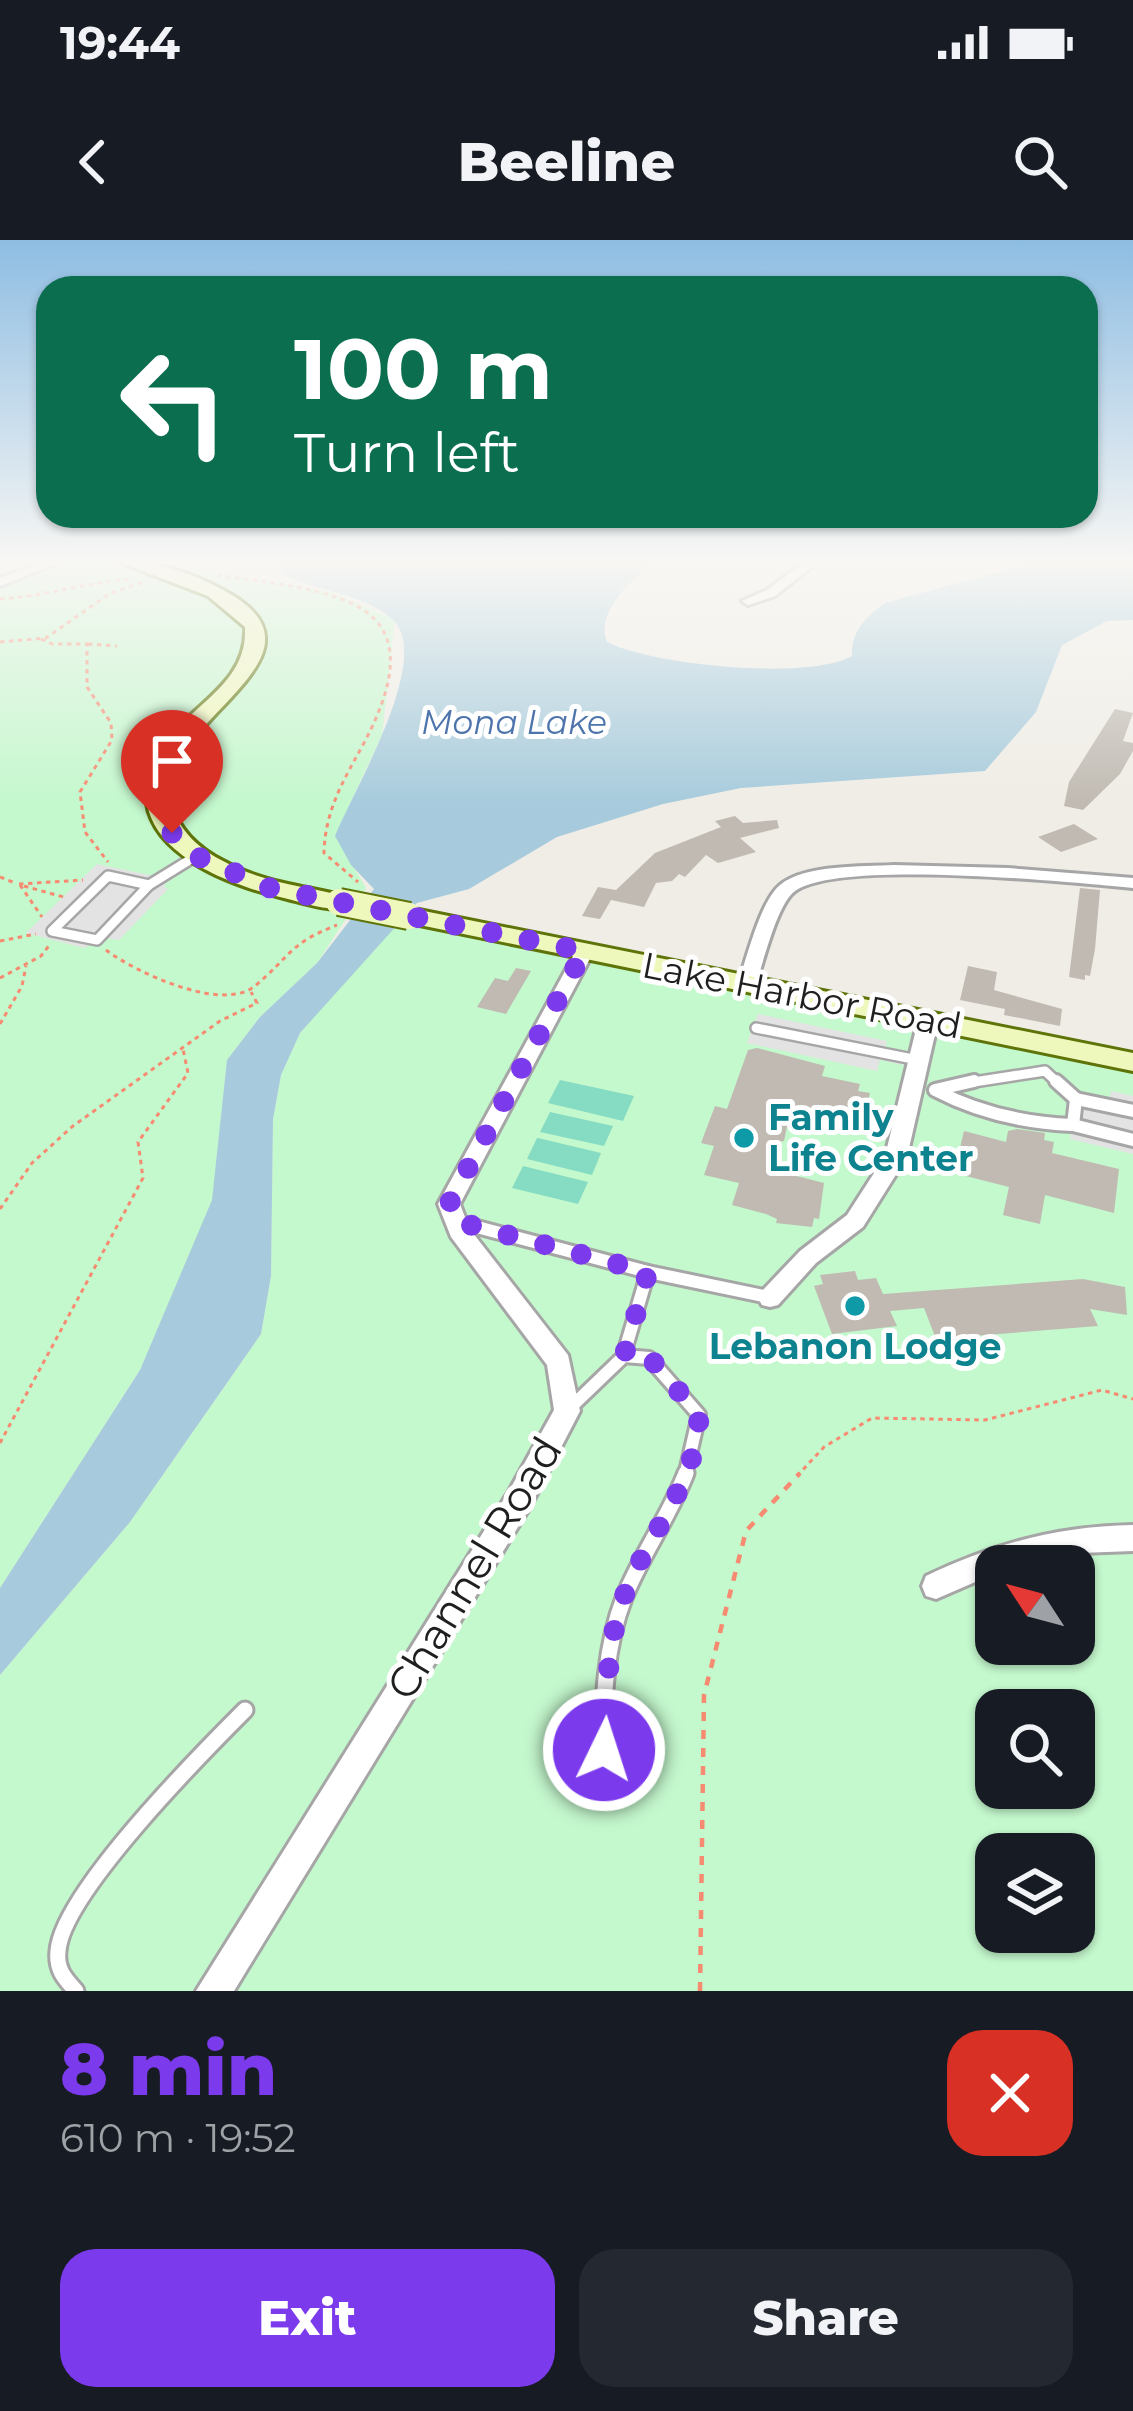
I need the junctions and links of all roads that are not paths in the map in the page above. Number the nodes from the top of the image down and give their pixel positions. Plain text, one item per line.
1 (255, 641) edge
2 (196, 856) junction
3 (1133, 883) edge
4 (148, 884) junction
5 (584, 951) junction
6 (747, 982) junction
7 (928, 1021) junction
8 (756, 1028) dead end
9 (918, 1060) junction
10 (1133, 1062) edge
11 (924, 1087) junction
12 (1076, 1099) junction
13 (1133, 1112) edge
14 (1073, 1125) junction
15 (1133, 1140) edge
16 (455, 1221) junction
17 (648, 1272) junction
18 (770, 1298) joint
19 (624, 1356) junction
20 (568, 1411) junction
21 (1133, 1538) edge
22 (936, 1586) dead end
23 (245, 1710) dead end
24 (601, 1792) dead end
25 (76, 1991) edge
26 (214, 1991) edge

1 - 2 street, Lake Harbor Road
2 - 4 lane
2 - 5 street, Lake Harbor Road, bridge
3 - 6 street
4 - 4 lane
5 - 6 street, Lake Harbor Road
5 - 16 street
6 - 7 street, Lake Harbor Road
7 - 9 street
7 - 10 street, Lake Harbor Road
8 - 9 lane
9 - 11 street
11 - 12 lane
11 - 14 lane
11 - 18 street
12 - 13 lane
12 - 14 lane
14 - 15 lane
16 - 17 lane
16 - 20 street, Channel Road
17 - 18 lane
17 - 19 lane
19 - 20 lane
19 - 24 lane
20 - 26 street, Channel Road
21 - 22 street
23 - 25 lane

